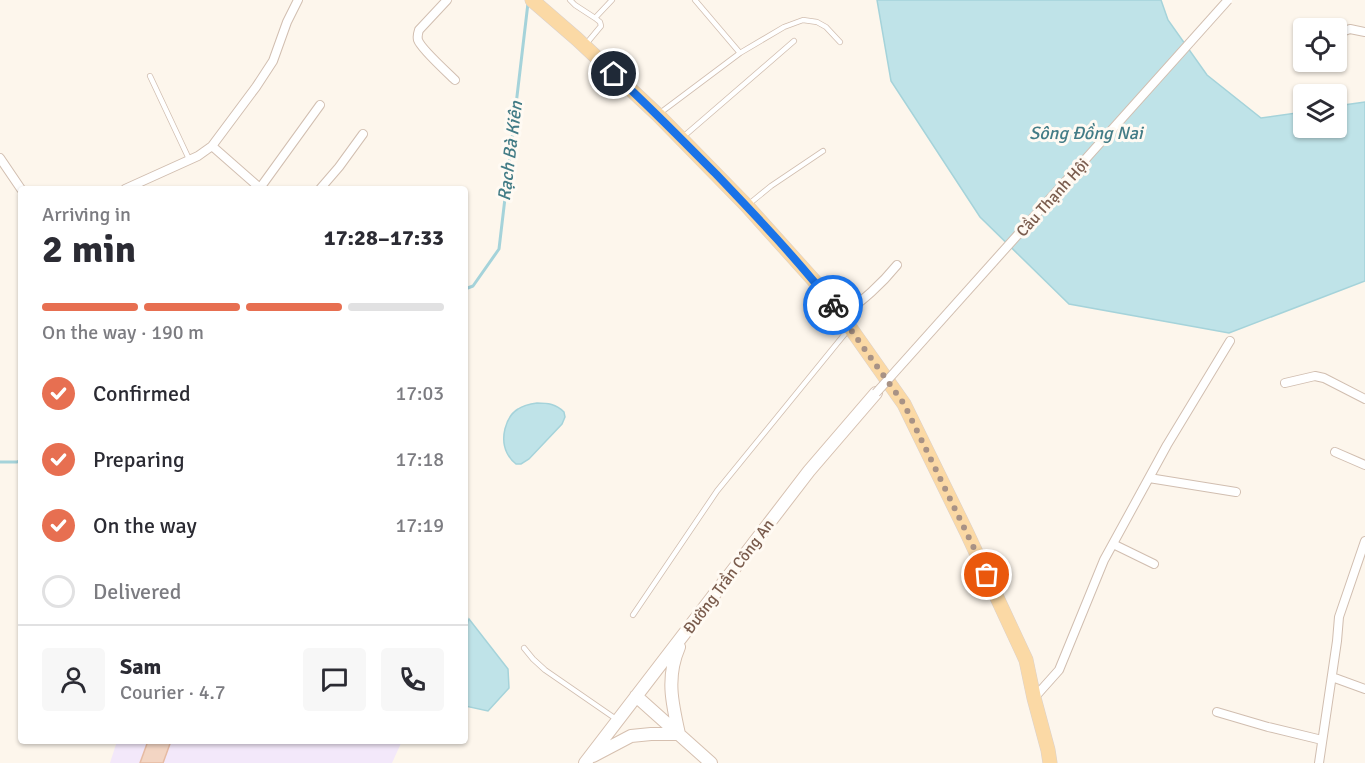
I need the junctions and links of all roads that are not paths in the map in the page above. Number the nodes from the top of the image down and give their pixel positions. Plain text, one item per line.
1 (298, 0) edge
2 (447, 0) edge
3 (532, 0) edge
4 (570, 0) edge
5 (612, 0) edge
6 (695, 0) edge
7 (1228, 0) edge
8 (594, 18) junction
9 (1347, 30) edge
10 (1365, 33) edge
11 (794, 41) dead end
12 (840, 42) dead end
13 (581, 43) junction
14 (740, 53) junction
15 (150, 76) dead end
16 (455, 80) dead end
17 (320, 105) dead end
18 (658, 115) junction
19 (363, 134) dead end
20 (681, 139) junction
21 (212, 146) junction
22 (823, 151) dead end
23 (0, 158) edge
24 (189, 159) junction
25 (19, 186) edge
26 (131, 186) edge
27 (259, 186) edge
28 (262, 186) edge
29 (323, 186) edge
30 (747, 206) junction
31 (897, 265) dead end
32 (846, 322) junction
33 (1230, 341) dead end
34 (1285, 383) dead end
35 (876, 393) joint
36 (1365, 399) edge
37 (1335, 452) dead end
38 (1365, 465) edge
39 (1149, 478) junction
40 (1236, 492) dead end
41 (1365, 542) edge
42 (1113, 544) junction
43 (1154, 564) dead end
44 (633, 615) dead end
45 (685, 633) junction
46 (524, 648) dead end
47 (1332, 677) junction
48 (1365, 689) edge
49 (636, 696) junction
50 (1034, 698) junction
51 (1217, 712) dead end
52 (618, 720) junction
53 (679, 734) junction
54 (1322, 740) junction
55 (1049, 756) edge
56 (587, 760) edge
57 (711, 763) edge
58 (1043, 763) edge
59 (1318, 763) edge

1 - 21 street
2 - 16 street
3 - 13 main road
4 - 8 lane
5 - 8 lane
6 - 14 lane
7 - 35 street, Cầu Thạnh Hội, bridge
8 - 13 lane
9 - 10 street
11 - 20 lane
12 - 14 lane
13 - 18 main road
14 - 18 lane
15 - 24 lane
17 - 28 street
18 - 20 main road
19 - 29 street
20 - 30 main road
21 - 24 street
21 - 27 street
22 - 30 lane
23 - 25 street
24 - 26 street
30 - 32 main road
31 - 32 street
32 - 44 lane
32 - 50 main road
33 - 39 street
34 - 36 street
35 - 45 street, Đường Trần Công An
37 - 38 street
39 - 40 street
39 - 42 street
41 - 47 street
42 - 43 street
42 - 50 street
45 - 49 street, Đường Trần Công An
45 - 53 street
46 - 52 lane
47 - 48 street
47 - 54 street
49 - 52 street, Đường Trần Công An
49 - 53 street
50 - 55 main road
51 - 54 street
52 - 56 street, Đường Trần Công An
53 - 56 street
53 - 57 street
54 - 59 street
55 - 58 street

